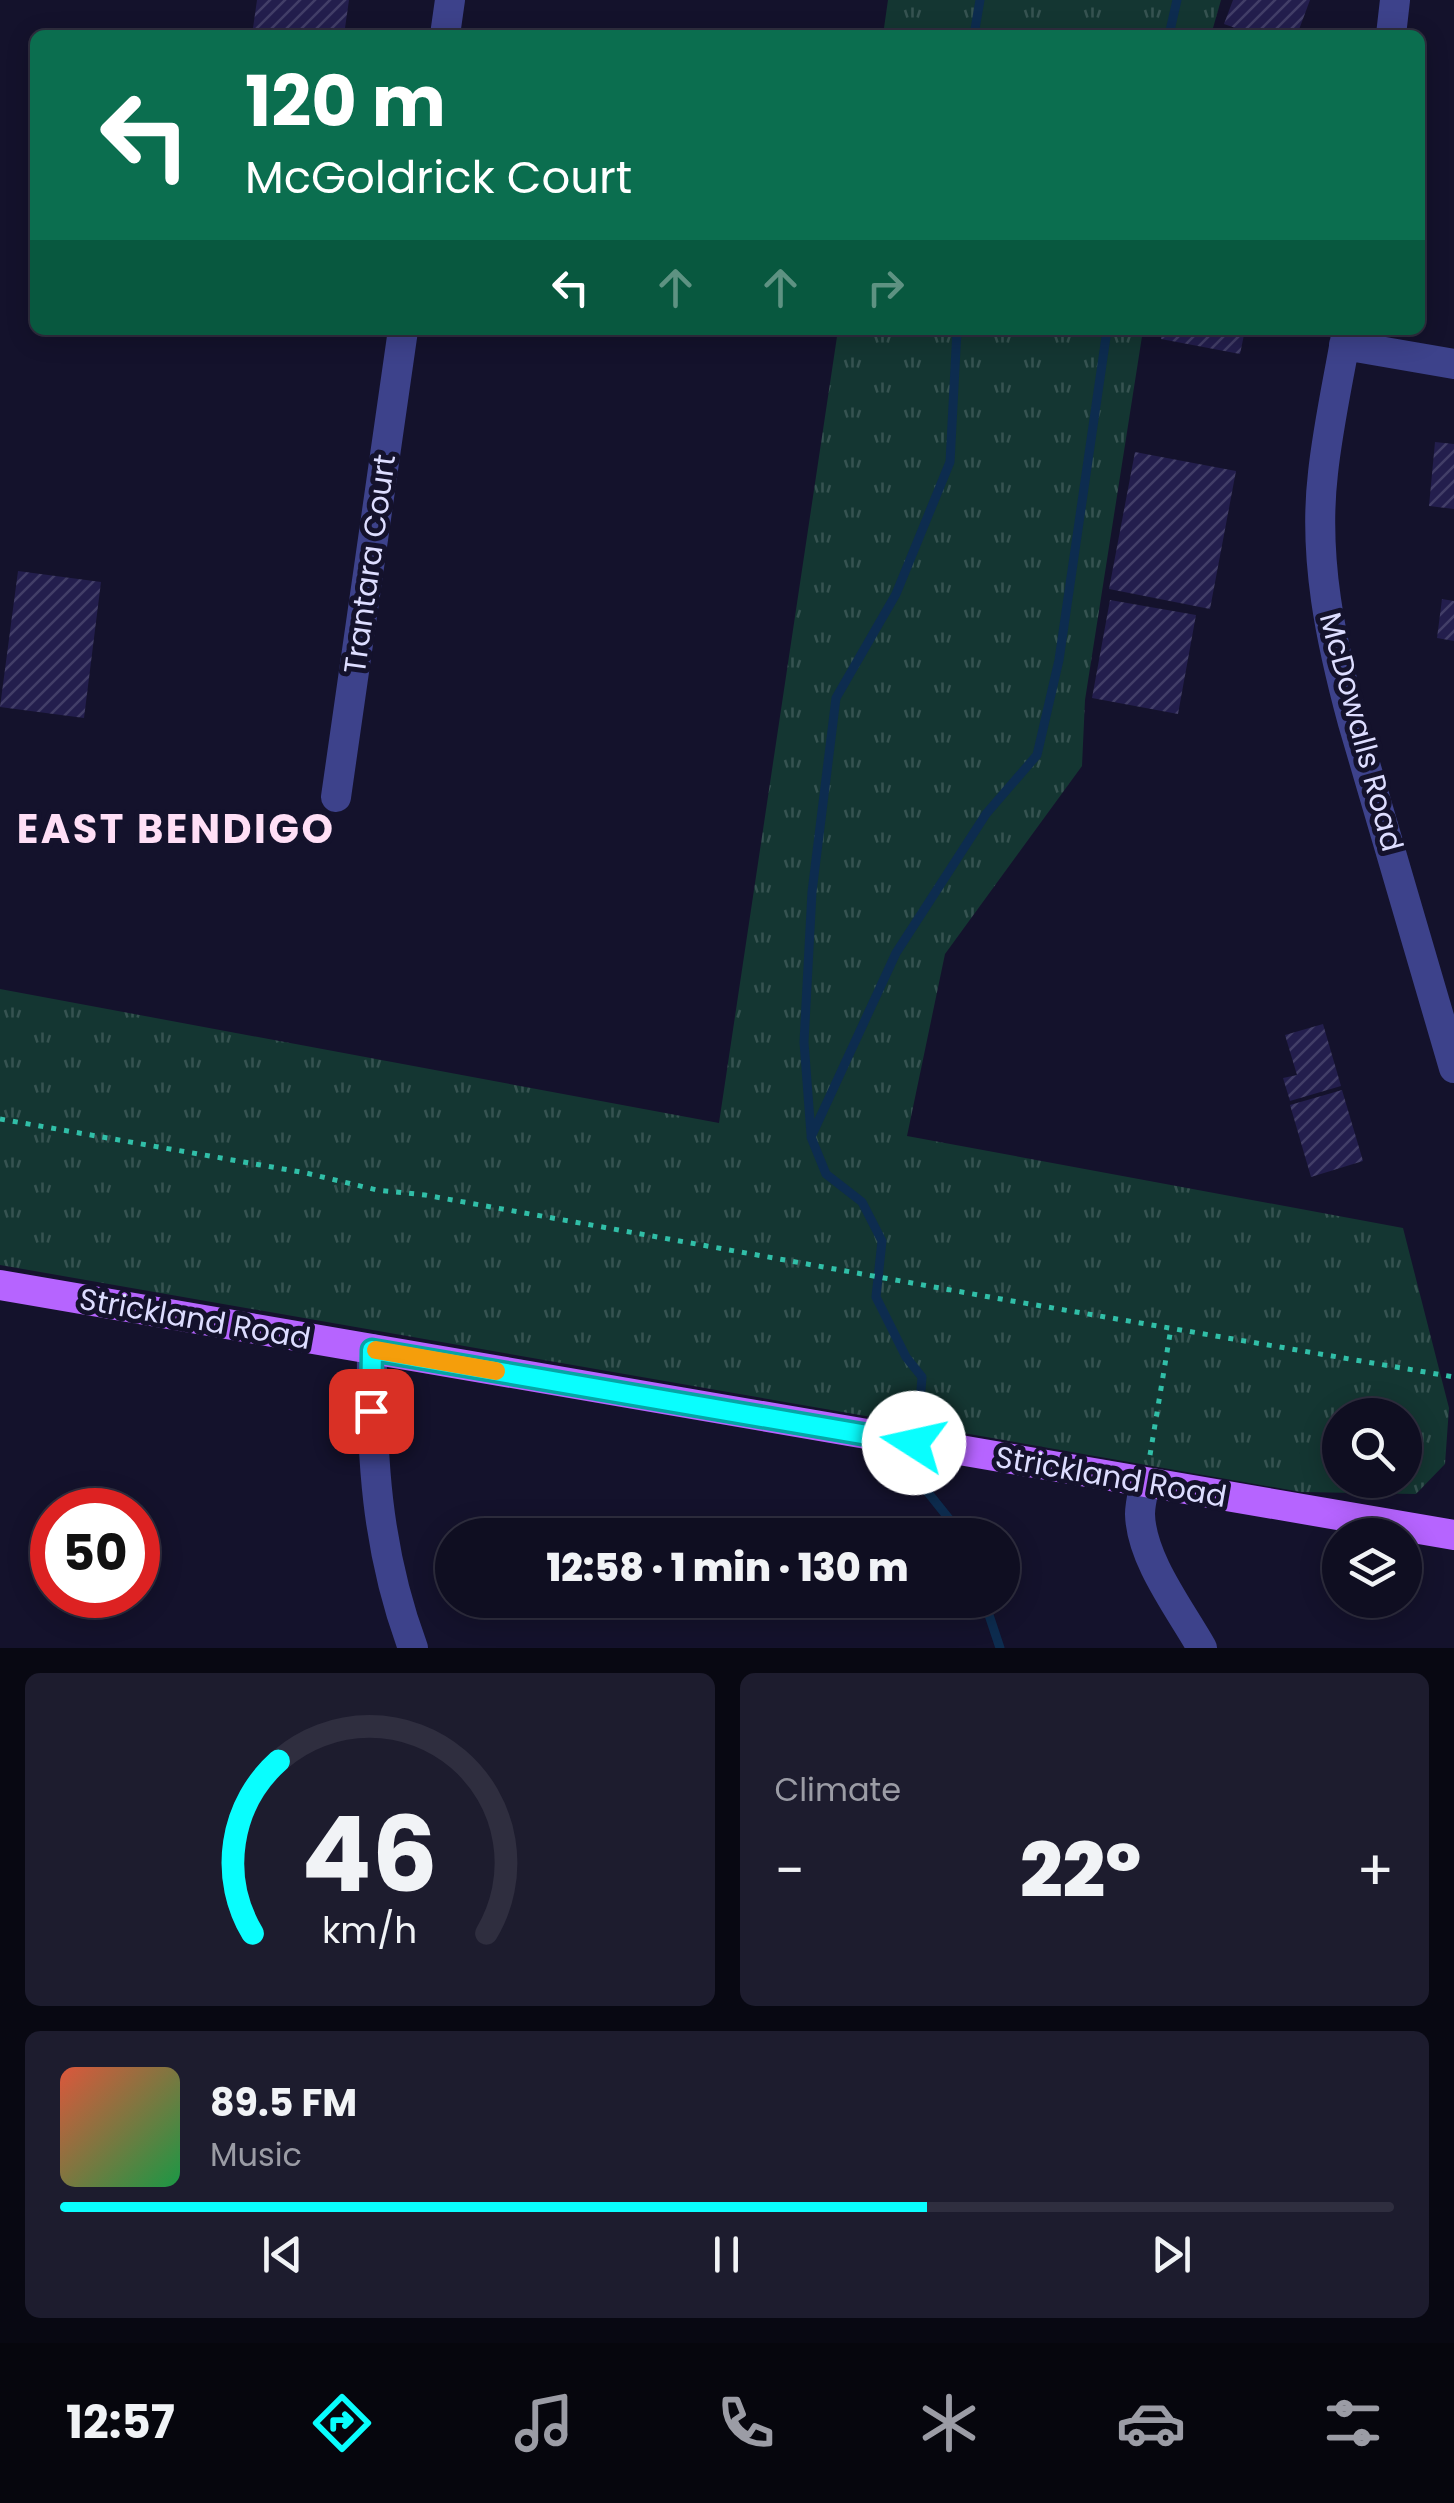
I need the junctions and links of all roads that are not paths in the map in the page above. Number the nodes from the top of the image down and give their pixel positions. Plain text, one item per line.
1 (450, 0) edge
2 (1395, 0) edge
3 (446, 30) edge
4 (1392, 30) edge
5 (402, 335) edge
6 (1346, 338) edge
7 (1454, 364) edge
8 (336, 797) dead end
9 (1454, 1068) edge
10 (0, 1285) edge
11 (372, 1350) junction
12 (1146, 1483) junction
13 (1454, 1535) edge
14 (414, 1648) edge
15 (1202, 1648) edge

1 - 3 street
2 - 4 street
5 - 8 street, Trantara Court
6 - 7 street
6 - 9 street, McDowalls Road
10 - 11 main road, Strickland Road
11 - 12 main road, Strickland Road
11 - 14 street
12 - 13 main road, Strickland Road
12 - 15 street

